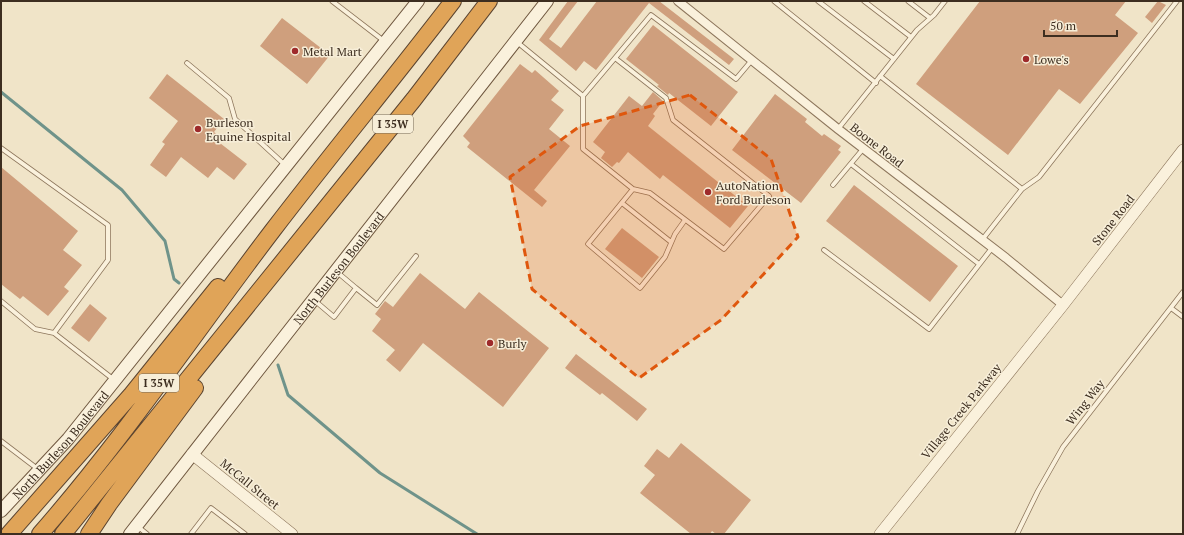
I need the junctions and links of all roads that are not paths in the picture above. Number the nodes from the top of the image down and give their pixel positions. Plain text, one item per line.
1 (332, 1) edge
2 (418, 1) edge
3 (453, 1) edge
4 (489, 1) edge
5 (547, 1) edge
6 (678, 1) edge
7 (774, 1) edge
8 (818, 1) edge
9 (864, 1) edge
10 (908, 1) edge
11 (945, 1) edge
12 (1177, 1) edge
13 (930, 18) junction
14 (911, 37) junction
15 (515, 40) junction
16 (386, 42) junction
17 (615, 58) junction
18 (894, 59) junction
19 (752, 60) junction
20 (187, 63) dead end
21 (880, 76) junction
22 (876, 83) junction
23 (583, 96) junction
24 (838, 129) junction
25 (1, 148) edge
26 (863, 149) junction
27 (1183, 150) edge
28 (851, 164) junction
29 (286, 167) junction
30 (833, 185) dead end
31 (633, 189) junction
32 (1022, 189) junction
33 (622, 203) junction
34 (685, 220) junction
35 (273, 230) junction
36 (982, 240) junction
37 (671, 242) junction
38 (295, 246) junction
39 (992, 248) junction
40 (824, 250) dead end
41 (416, 256) dead end
42 (979, 264) junction
43 (336, 271) junction
44 (356, 288) junction
45 (1183, 292) edge
46 (313, 300) junction
47 (1, 301) edge
48 (1063, 305) junction
49 (1171, 308) junction
50 (1183, 317) edge
51 (54, 333) junction
52 (115, 381) junction
53 (1, 441) edge
54 (192, 454) junction
55 (39, 470) junction
56 (1, 511) edge
57 (134, 530) edge
58 (9, 534) edge
59 (40, 534) edge
60 (63, 534) edge
61 (89, 534) edge
62 (147, 534) edge
63 (191, 534) edge
64 (245, 534) edge
65 (292, 534) edge
66 (880, 534) edge
67 (1017, 534) edge

1 - 16 lane
2 - 16 main road, North Burleson Boulevard
3 - 35 highway, I 35W
4 - 38 highway, I 35W
5 - 15 main road, North Burleson Boulevard
6 - 19 street, Boone Road
7 - 22 lane
8 - 18 lane
9 - 14 lane
10 - 13 lane
11 - 13 lane
12 - 32 lane
13 - 14 lane
14 - 18 lane
15 - 23 lane
15 - 43 main road, North Burleson Boulevard
16 - 29 main road, North Burleson Boulevard
17 - 19 lane
17 - 23 lane
17 - 34 lane
18 - 21 lane
19 - 24 street, Boone Road
20 - 29 lane
21 - 22 lane
21 - 32 lane
22 - 24 lane
23 - 31 lane
24 - 26 street, Boone Road
25 - 51 lane
26 - 28 lane
26 - 36 street, Boone Road
27 - 48 street, Stone Road
28 - 30 lane
28 - 42 lane
29 - 52 main road, North Burleson Boulevard
31 - 33 lane
31 - 34 lane
32 - 36 lane
33 - 37 lane
33 - 37 lane
34 - 37 lane
35 - 58 highway
35 - 59 highway, I 35W
36 - 39 street, Boone Road
38 - 60 highway, I 35W
38 - 61 highway
39 - 42 lane
39 - 48 street, Boone Road
40 - 42 lane
41 - 44 lane
43 - 44 lane
43 - 46 main road, North Burleson Boulevard
44 - 46 lane
45 - 49 lane, Wing Way
46 - 54 main road, North Burleson Boulevard
47 - 51 lane
48 - 66 street, Village Creek Parkway
49 - 50 lane
49 - 67 lane, Wing Way
51 - 52 lane
52 - 55 main road, North Burleson Boulevard
53 - 55 lane
54 - 57 main road, North Burleson Boulevard
54 - 65 street, McCall Street
55 - 56 main road, North Burleson Boulevard
57 - 62 lane
63 - 64 lane

